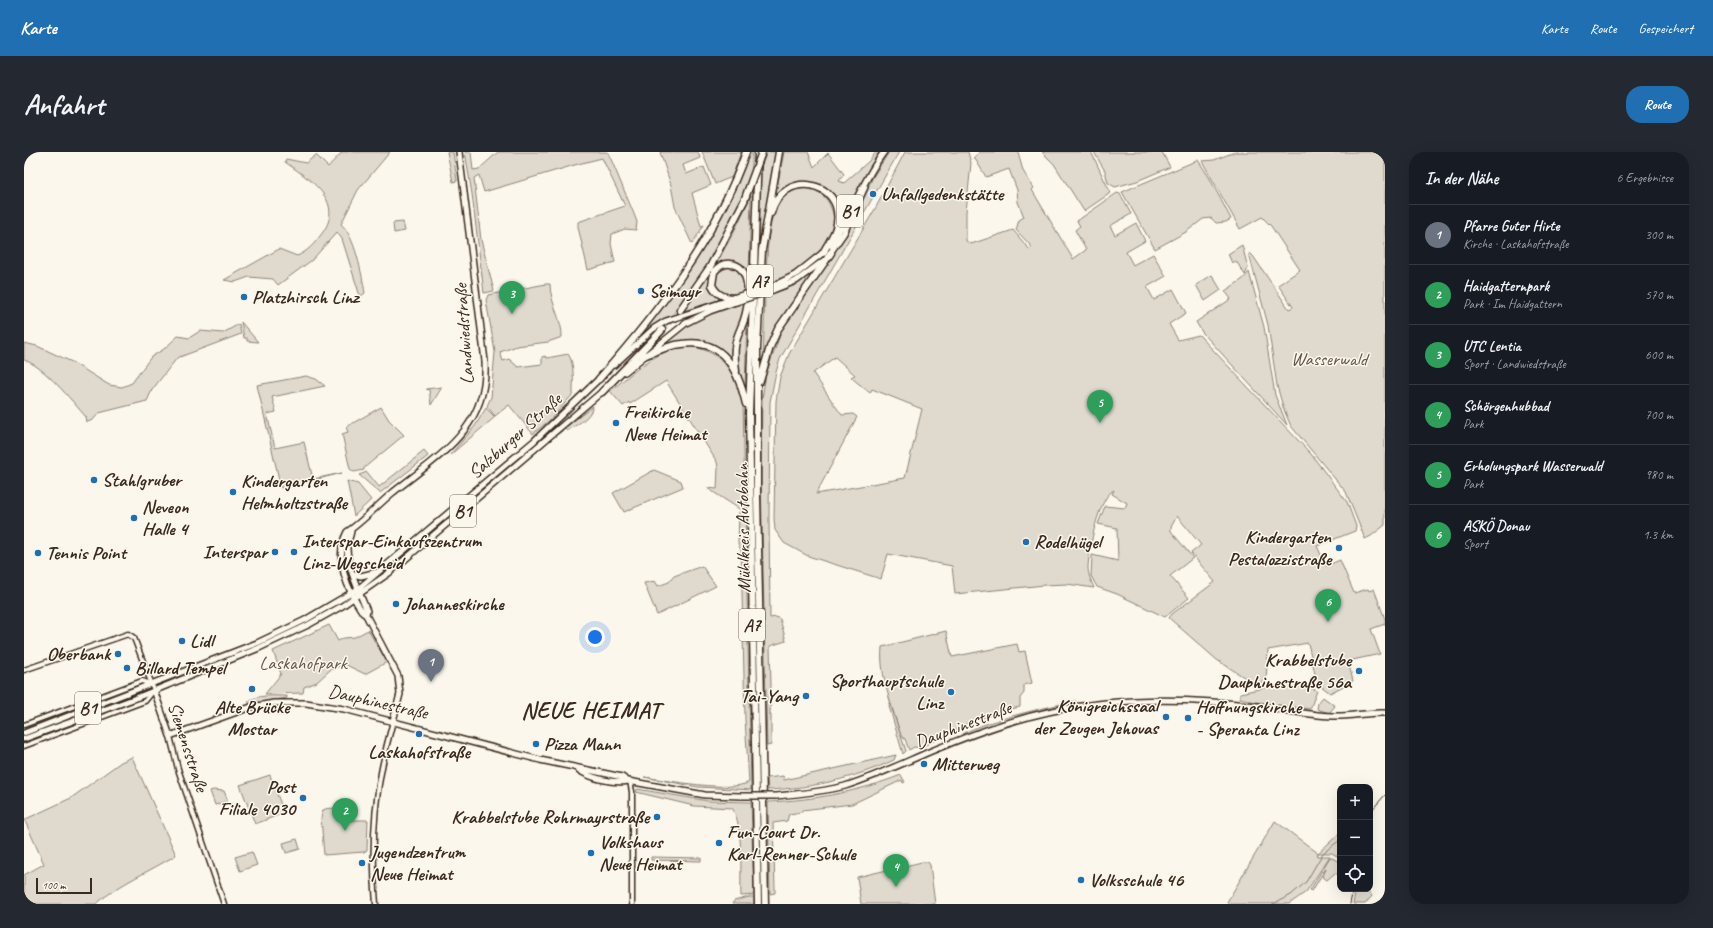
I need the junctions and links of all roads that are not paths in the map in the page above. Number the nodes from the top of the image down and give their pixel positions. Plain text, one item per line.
1 (459, 152) edge
2 (746, 152) edge
3 (758, 152) edge
4 (762, 152) edge
5 (779, 152) edge
6 (884, 152) edge
7 (874, 166) junction
8 (822, 253) junction
9 (831, 253) junction
10 (773, 288) junction
11 (736, 299) junction
12 (680, 310) tunnel mouth
13 (662, 330) tunnel mouth
14 (643, 356) junction
15 (736, 371) junction
16 (599, 379) junction
17 (760, 381) junction
18 (602, 392) junction
19 (756, 411) junction
20 (749, 414) junction
21 (351, 530) junction
22 (380, 572) junction
23 (353, 574) junction
24 (358, 589) junction
25 (350, 593) junction
26 (360, 594) junction
27 (353, 599) junction
28 (366, 615) junction
29 (24, 670) edge
30 (151, 684) junction
31 (154, 690) junction
32 (1385, 713) edge
33 (393, 721) junction
34 (24, 726) edge
35 (24, 732) edge
36 (170, 736) junction
37 (24, 740) edge
38 (24, 746) edge
39 (629, 781) junction
40 (224, 904) edge
41 (376, 904) edge
42 (632, 904) edge
43 (758, 904) edge
44 (766, 904) edge

1 - 21 main road, Landwiedstraße
2 - 16 highway
3 - 20 highway, Mühlkreis Autobahn / A7
4 - 12 highway, bridge
5 - 19 highway, Mühlkreis Autobahn / A7
6 - 7 main road, Salzburger Straße / B1
7 - 8 main road, Salzburger Straße / B1
7 - 9 main road, Salzburger Straße / B1
8 - 10 main road, Salzburger Straße / B1
8 - 17 highway
9 - 10 main road, Salzburger Straße / B1
9 - 17 highway
10 - 11 main road, Salzburger Straße / B1, bridge
11 - 14 main road, Salzburger Straße / B1
11 - 15 highway
11 - 16 main road, Salzburger Straße / B1
13 - 18 highway
14 - 15 highway
14 - 18 main road, Salzburger Straße / B1
15 - 20 highway
16 - 22 main road, Salzburger Straße / B1
17 - 19 highway
18 - 26 main road, Salzburger Straße / B1
19 - 44 highway, Mühlkreis Autobahn / A7
20 - 43 highway, Mühlkreis Autobahn / A7
21 - 23 main road
21 - 25 main road, Landwiedstraße
22 - 23 main road, B1
22 - 24 main road, Salzburger Straße / B1
23 - 24 main road
24 - 25 main road, Salzburger Straße / B1
24 - 26 main road
25 - 27 main road, Landwiedstraße
25 - 30 main road, Salzburger Straße / B1
26 - 27 main road, Salzburger Straße / B1
26 - 28 main road
27 - 28 main road
27 - 31 main road, Salzburger Straße / B1
28 - 33 main road
29 - 30 street
30 - 31 street
30 - 34 street
30 - 35 main road, Salzburger Straße / B1
31 - 36 main road, Siemensstraße
31 - 37 main road, Salzburger Straße / B1
31 - 38 street, Salzburger Straße
32 - 39 main road, Dauphinestraße, bridge
33 - 36 main road, Dauphinestraße
33 - 39 main road, Dauphinestraße
33 - 41 street
36 - 40 street, Siemensstraße
39 - 42 street

